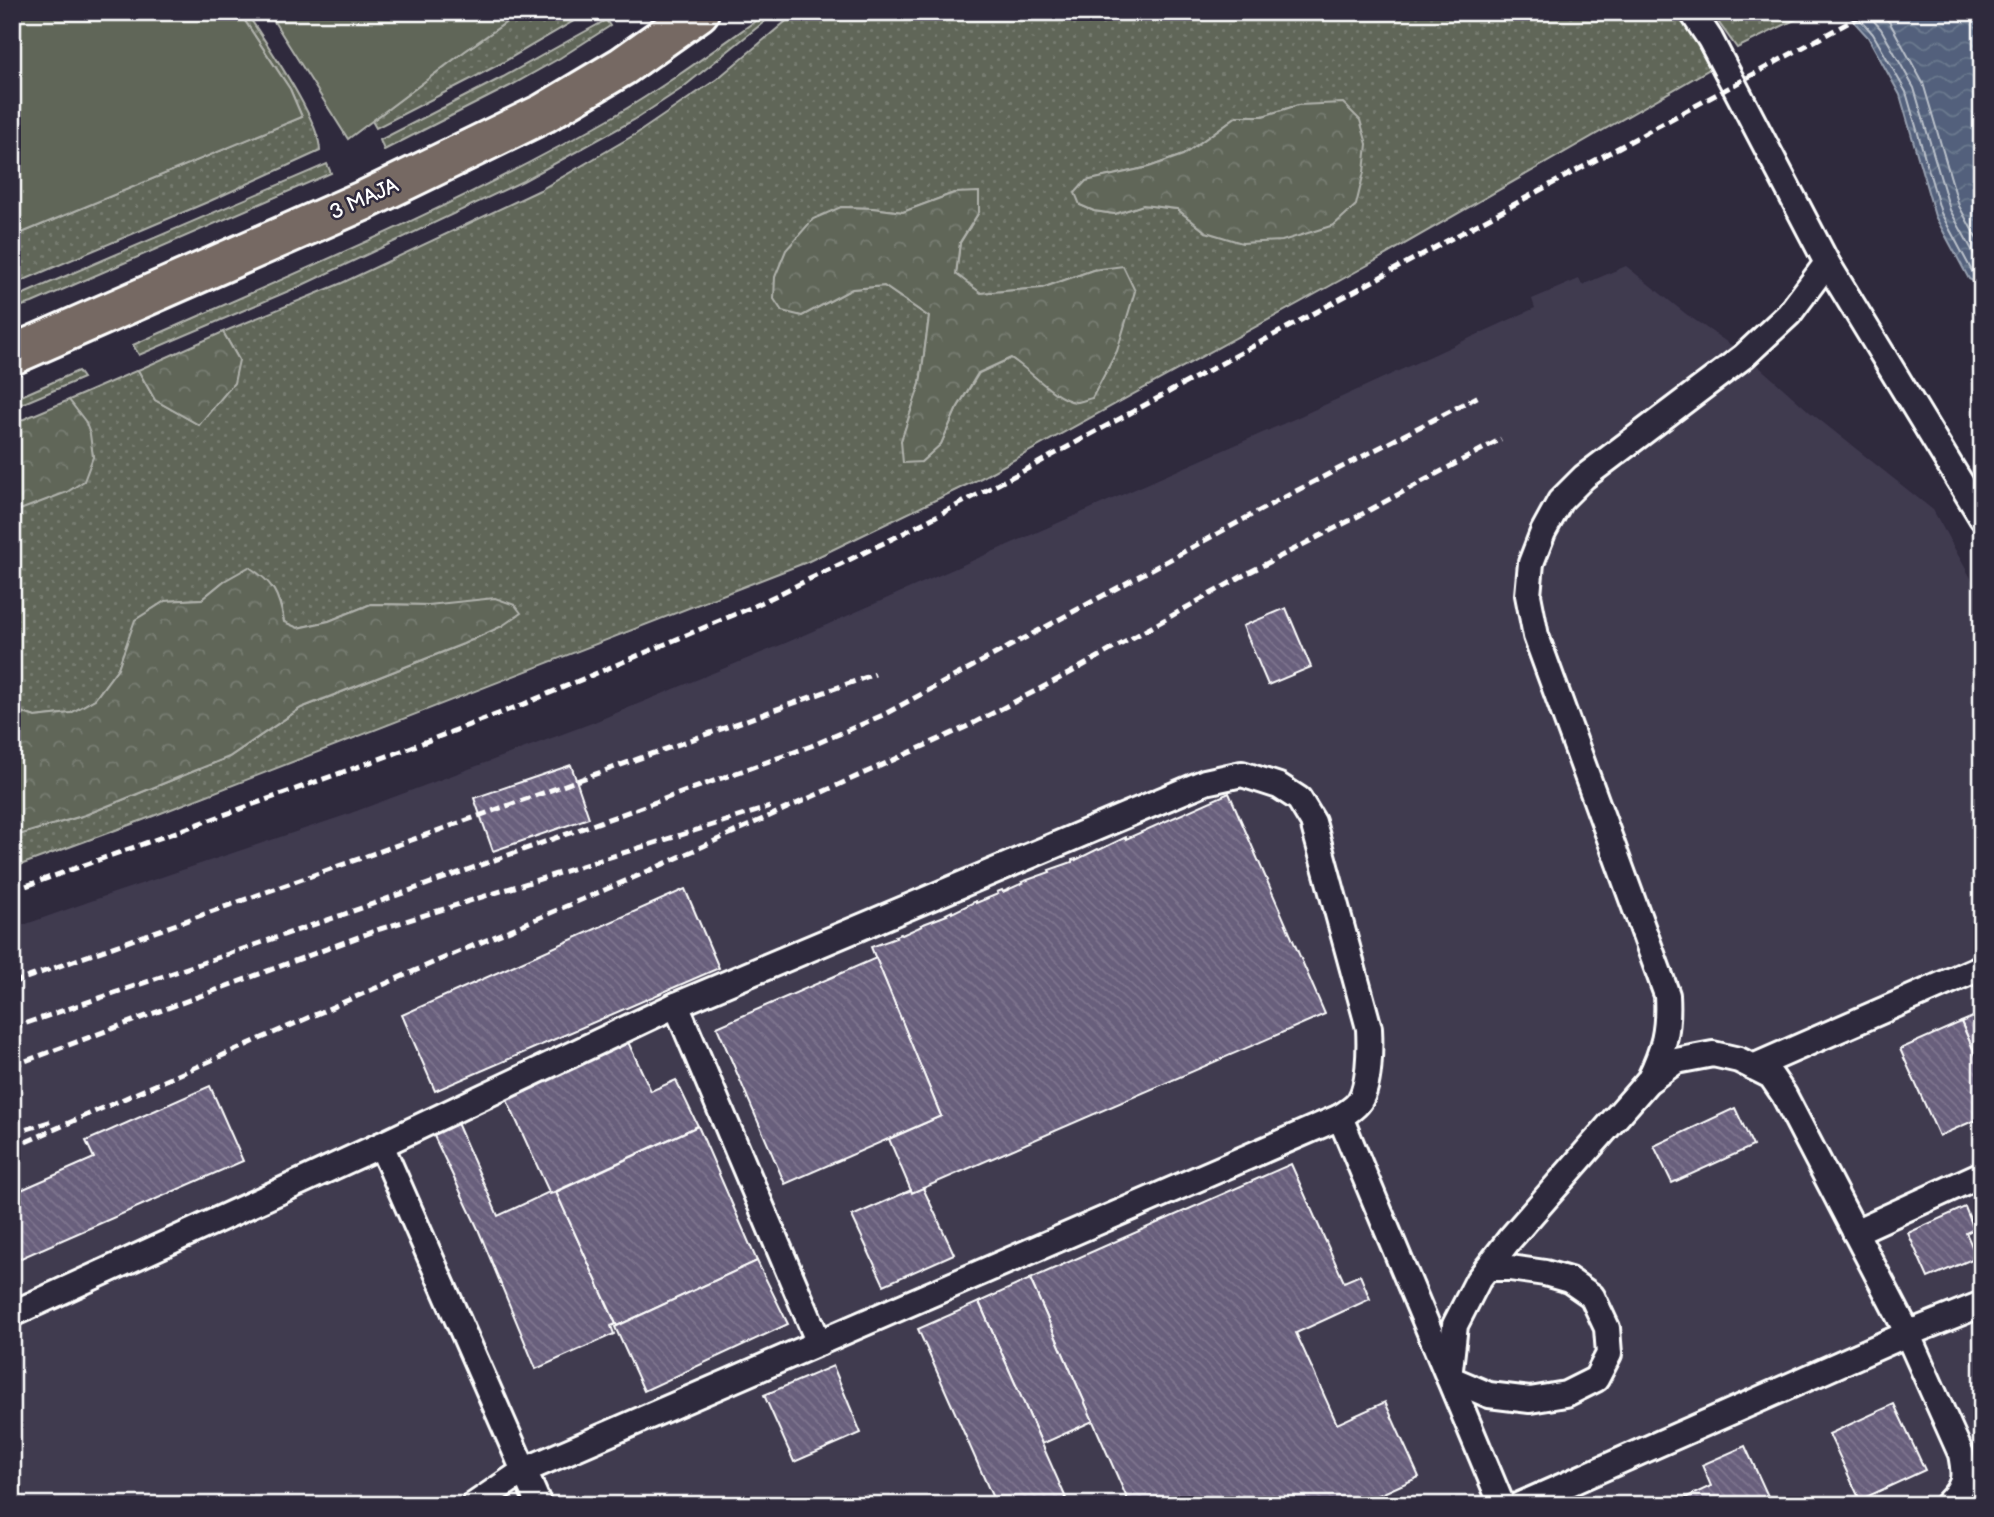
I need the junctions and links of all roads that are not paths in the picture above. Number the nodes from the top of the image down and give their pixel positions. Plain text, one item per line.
1 (699, 12) edge
2 (1692, 12) edge
3 (1827, 263) junction
4 (12, 355) edge
5 (1982, 517) edge
6 (1982, 967) edge
7 (677, 1004) junction
8 (1753, 1067) junction
9 (1649, 1080) junction
10 (1340, 1118) junction
11 (381, 1145) junction
12 (1982, 1174) edge
13 (1855, 1232) junction
14 (1488, 1268) junction
15 (1982, 1304) edge
16 (12, 1314) edge
17 (1907, 1334) junction
18 (819, 1343) junction
19 (1449, 1378) junction
20 (1971, 1453) edge
21 (525, 1470) junction
22 (474, 1505) edge
23 (539, 1505) edge
24 (1502, 1505) edge
25 (1520, 1505) edge
26 (1946, 1505) edge

1 - 4 main road, 3 MAJA
2 - 3 lane
3 - 5 lane
3 - 9 lane
6 - 8 lane
7 - 10 lane
7 - 11 lane
7 - 18 lane
8 - 9 lane
8 - 13 lane
9 - 14 lane
10 - 18 lane
10 - 19 lane
11 - 16 lane
11 - 21 lane
12 - 13 lane
13 - 17 lane
14 - 19 lane
14 - 19 lane
15 - 17 lane
17 - 20 lane
17 - 25 lane
18 - 21 lane
19 - 24 lane
20 - 26 lane
21 - 22 lane
21 - 23 lane

